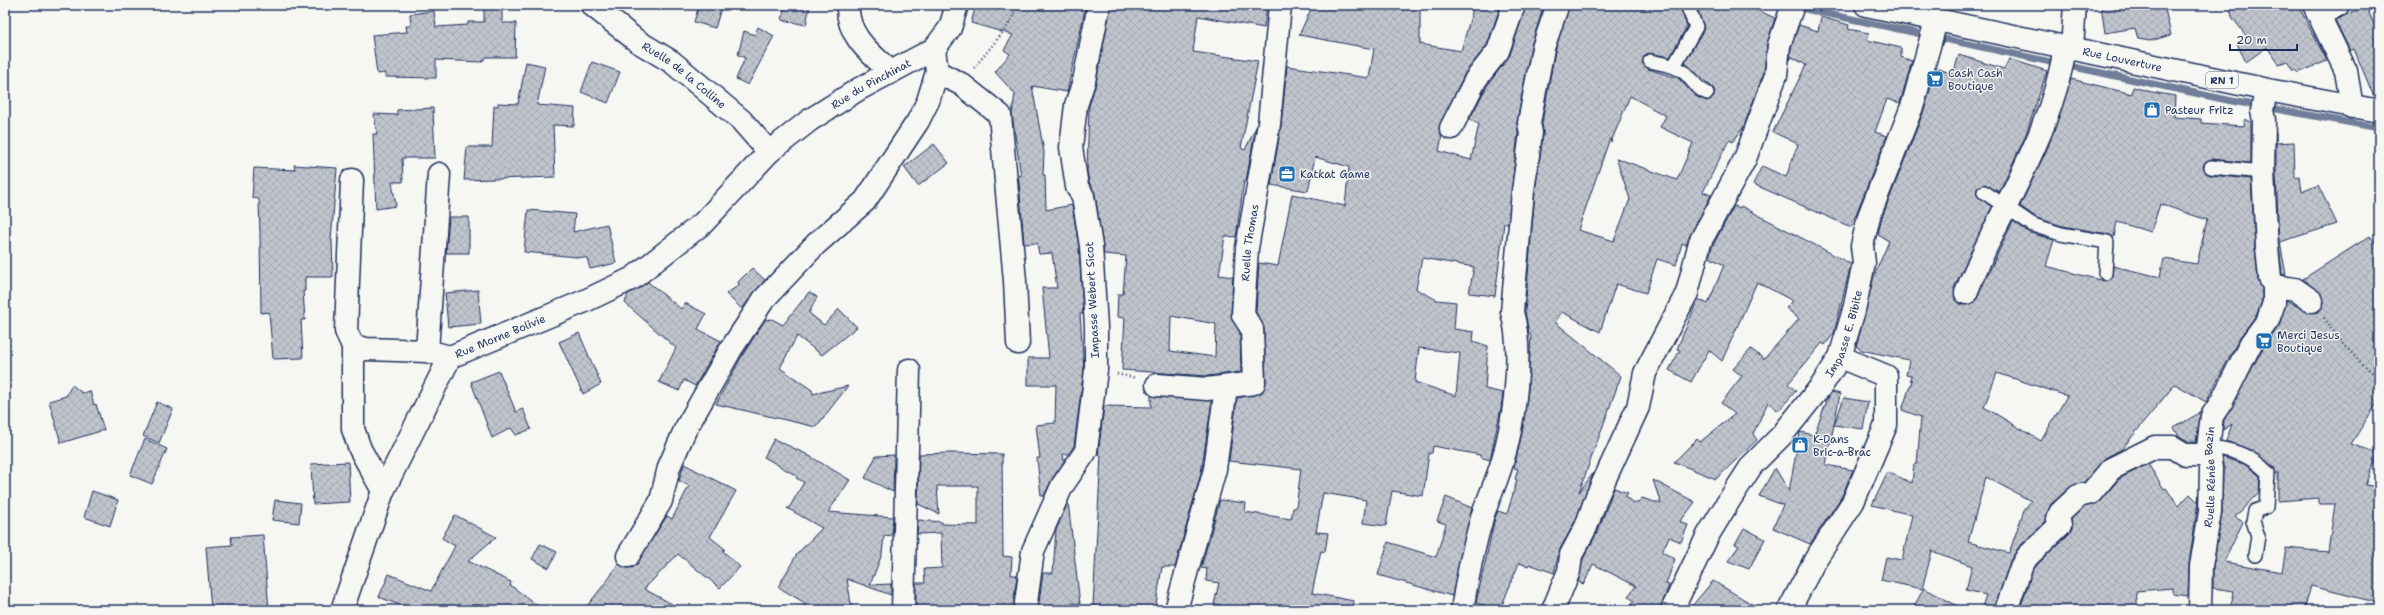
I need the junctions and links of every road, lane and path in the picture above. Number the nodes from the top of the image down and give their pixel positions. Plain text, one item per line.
1 (592, 5) edge
2 (848, 5) edge
3 (957, 5) edge
4 (1018, 5) edge
5 (1099, 5) edge
6 (1280, 5) edge
7 (1514, 5) edge
8 (1687, 5) edge
9 (1866, 5) edge
10 (2075, 5) edge
11 (2338, 5) edge
12 (1557, 7) dead end
13 (1792, 7) edge
14 (1911, 10) edge
15 (2316, 10) edge
16 (1934, 31) junction
17 (934, 49) junction
18 (2065, 56) junction
19 (1650, 61) dead end
20 (1675, 67) junction
21 (891, 72) junction
22 (937, 72) junction
23 (961, 84) junction
24 (1707, 93) dead end
25 (2267, 105) junction
26 (2352, 107) junction
27 (2379, 111) edge
28 (1451, 128) dead end
29 (769, 152) junction
30 (2211, 167) dead end
31 (2263, 172) junction
32 (439, 174) dead end
33 (352, 180) dead end
34 (1984, 192) dead end
35 (2006, 207) junction
36 (2105, 273) dead end
37 (2274, 286) junction
38 (1966, 293) dead end
39 (2312, 301) joint
40 (1018, 343) dead end
41 (353, 346) junction
42 (427, 351) junction
43 (450, 357) junction
44 (1840, 357) junction
45 (909, 370) dead end
46 (1096, 370) junction
47 (2379, 377) edge
48 (1157, 385) joint
49 (1226, 387) junction
50 (2208, 451) junction
51 (383, 491) junction
52 (2255, 555) dead end
53 (628, 556) dead end
54 (342, 610) edge
55 (903, 610) edge
56 (1025, 610) edge
57 (1176, 610) edge
58 (1462, 610) edge
59 (1553, 610) edge
60 (1672, 610) edge
61 (1789, 610) edge
62 (2006, 610) edge
63 (2200, 610) edge

1 - 29 street, Ruelle de la Colline
2 - 21 street
3 - 17 street, Rue du Pinchinat
4 - 23 path
5 - 46 street, Impasse Webert Sicot
6 - 49 street, Ruelle Thomas
7 - 28 street
8 - 20 lane
9 - 14 street, Rue Louverture / RN 1
10 - 18 street
11 - 15 street
12 - 58 street
13 - 59 street
14 - 16 street, Rue Louverture / RN 1
15 - 26 street
16 - 18 street, Rue Louverture / RN 1
16 - 44 street, Impasse E. Bibite
17 - 21 street, Rue du Pinchinat
17 - 22 street
18 - 25 street, Rue Louverture / RN 1
18 - 35 street
19 - 20 lane
20 - 24 lane
21 - 29 street, Rue du Pinchinat
22 - 23 street
22 - 53 street
23 - 40 street
25 - 26 street, Rue Louverture / RN 1
25 - 31 street, Ruelle Rénée Bazin
26 - 27 street, Rue Louverture / RN 1
29 - 43 street, Rue Morne Bolivie
30 - 31 lane
31 - 37 street, Ruelle Rénée Bazin
32 - 42 street
33 - 41 street
34 - 35 lane
35 - 36 lane
35 - 38 street
37 - 39 street
37 - 50 street, Ruelle Rénée Bazin
39 - 47 path
41 - 42 street
41 - 51 street
42 - 43 street
43 - 51 street, Rue Morne Bolivie
44 - 60 street, Impasse E. Bibite
44 - 61 street
45 - 55 street
46 - 48 path
46 - 56 street, Impasse Webert Sicot
48 - 49 street, Ruelle Thomas
49 - 57 street
50 - 52 lane
50 - 62 street
50 - 63 street, Ruelle Rénée Bazin
51 - 54 street, Rue Morne Bolivie

